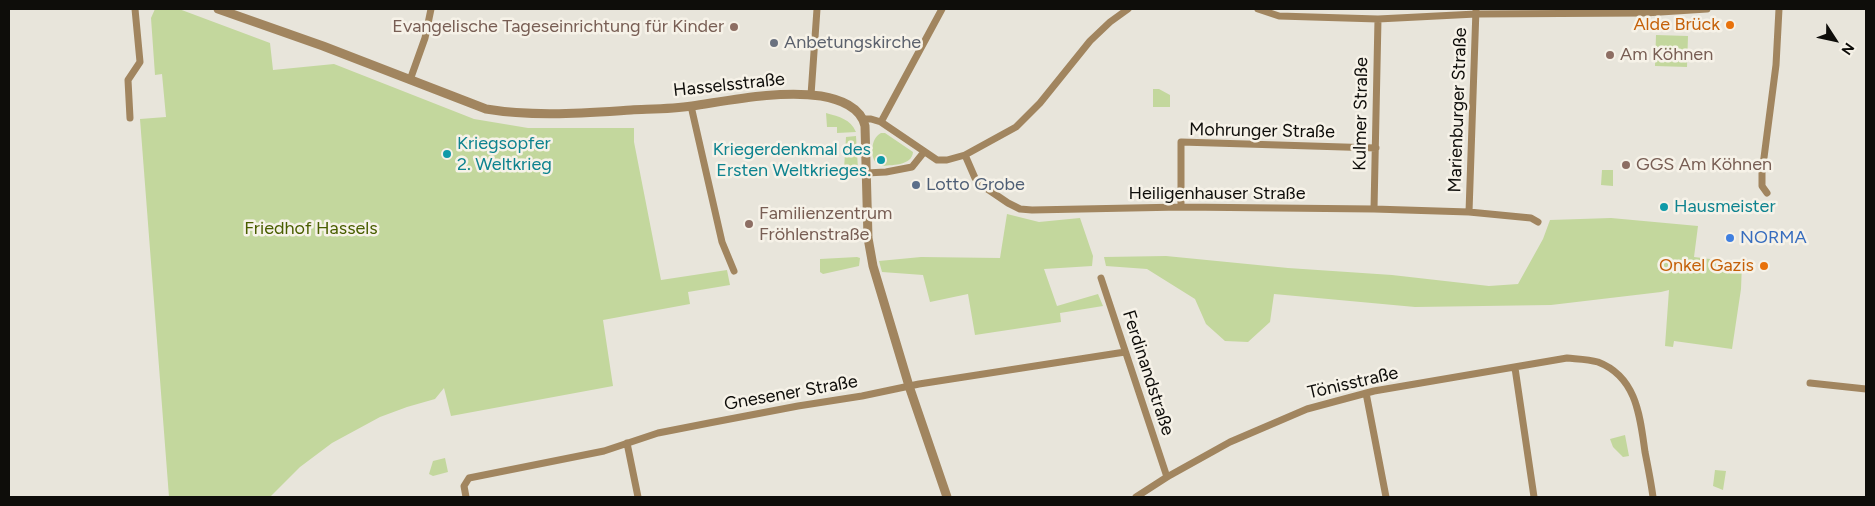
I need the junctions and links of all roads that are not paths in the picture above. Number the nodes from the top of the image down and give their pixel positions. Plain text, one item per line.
1 (136, 9) edge
2 (218, 9) edge
3 (431, 9) edge
4 (817, 9) edge
5 (942, 9) edge
6 (1128, 9) edge
7 (1258, 9) edge
8 (1707, 9) edge
9 (1779, 9) edge
10 (1476, 11) edge
11 (1378, 19) junction
12 (410, 80) junction
13 (811, 95) junction
14 (691, 106) junction
15 (130, 118) dead end
16 (864, 119) junction
17 (881, 122) junction
18 (1376, 148) junction
19 (924, 152) junction
20 (965, 154) junction
21 (866, 173) junction
22 (1767, 194) dead end
23 (1181, 207) junction
24 (1374, 209) junction
25 (1469, 212) junction
26 (1538, 222) dead end
27 (734, 271) dead end
28 (1101, 278) dead end
29 (1125, 352) junction
30 (1515, 368) junction
31 (1810, 383) dead end
32 (909, 386) junction
33 (1866, 389) edge
34 (1366, 393) junction
35 (627, 443) junction
36 (1167, 477) junction
37 (466, 497) edge
38 (638, 497) edge
39 (947, 497) edge
40 (1136, 497) edge
41 (1386, 497) edge
42 (1534, 497) edge
43 (1652, 497) edge

1 - 15 street
2 - 12 street, Hasselsstraße
3 - 12 street
4 - 13 street
5 - 17 street
6 - 20 street
7 - 11 street
8 - 10 street
9 - 22 street
10 - 11 street
10 - 25 street, Marienburger Straße
11 - 18 street, Kulmer Straße
12 - 14 street, Hasselsstraße
13 - 14 street, Hasselsstraße
13 - 16 street, Hasselsstraße
14 - 27 street
16 - 17 street
16 - 21 street
17 - 19 street
18 - 23 street, Mohrunger Straße
18 - 24 street, Kulmer Straße
19 - 20 street
19 - 21 street
20 - 23 street, Heiligenhauser Straße
21 - 32 street
23 - 24 street, Heiligenhauser Straße
24 - 25 street, Heiligenhauser Straße
25 - 26 street, Heiligenhauser Straße
28 - 29 street, Ferdinandstraße
29 - 32 street, Gnesener Straße
29 - 36 street, Ferdinandstraße
30 - 34 street, Tönisstraße
30 - 42 street
30 - 43 street, Tönisstraße
31 - 33 street
32 - 35 street, Gnesener Straße
32 - 39 street
34 - 36 street, Tönisstraße
34 - 41 street
35 - 37 street, Gnesener Straße
35 - 38 street
36 - 40 street, Tönisstraße

